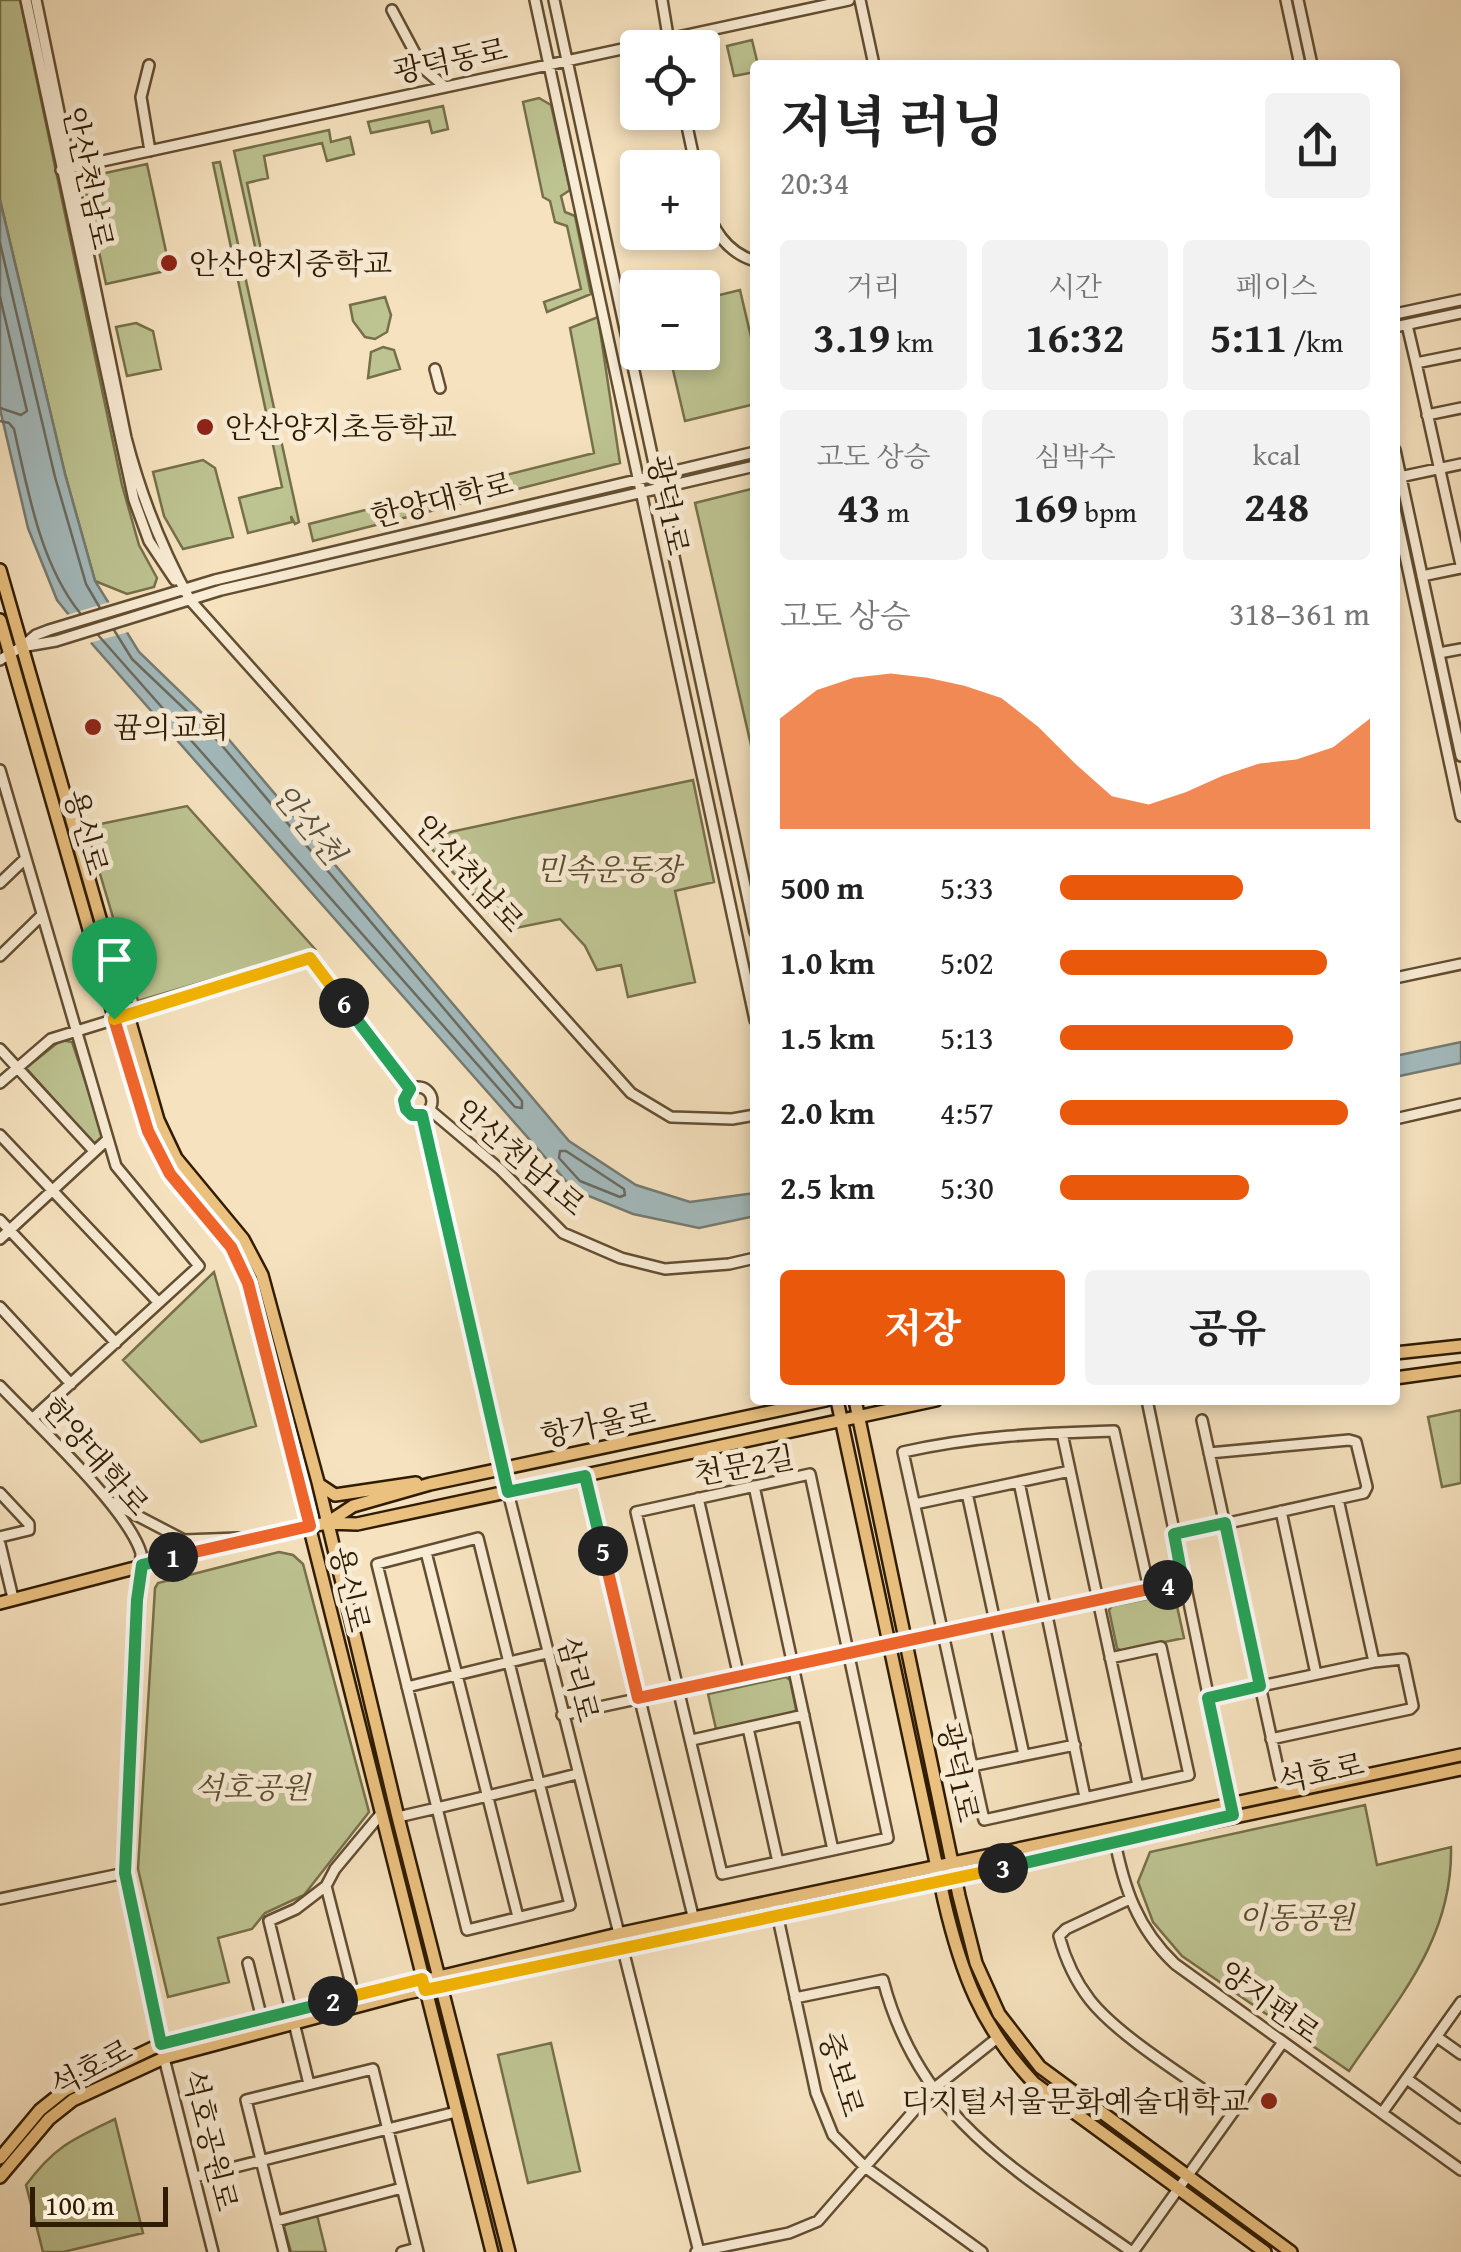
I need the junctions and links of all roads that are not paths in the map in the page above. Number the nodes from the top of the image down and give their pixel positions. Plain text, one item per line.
1 (26, 0) edge
2 (36, 0) edge
3 (535, 0) edge
4 (554, 0) edge
5 (662, 0) edge
6 (849, 0) edge
7 (860, 0) edge
8 (1286, 0) edge
9 (1298, 0) edge
10 (392, 10) dead end
11 (667, 30) edge
12 (720, 31) edge
13 (620, 52) edge
14 (873, 60) edge
15 (1299, 60) edge
16 (1311, 60) edge
17 (567, 61) junction
18 (149, 65) dead end
19 (549, 65) junction
20 (445, 87) junction
21 (150, 151) junction
22 (66, 169) junction
23 (720, 236) edge
24 (750, 258) edge
25 (1461, 300) edge
26 (1400, 313) edge
27 (1461, 313) edge
28 (1407, 325) junction
29 (1400, 327) edge
30 (1461, 354) edge
31 (1416, 364) junction
32 (435, 369) dead end
33 (440, 388) dead end
34 (1461, 408) edge
35 (1428, 415) junction
36 (750, 453) edge
37 (1461, 464) edge
38 (750, 467) edge
39 (1440, 469) junction
40 (656, 473) junction
41 (1400, 477) edge
42 (638, 478) junction
43 (1400, 485) edge
44 (659, 487) junction
45 (641, 491) junction
46 (1400, 532) edge
47 (1461, 566) edge
48 (0, 570) edge
49 (1422, 576) junction
50 (184, 590) junction
51 (190, 600) junction
52 (0, 620) edge
53 (1461, 649) edge
54 (10, 653) edge
55 (1439, 654) junction
56 (1461, 756) edge
57 (0, 770) edge
58 (9, 799) junction
59 (0, 808) edge
60 (1461, 816) edge
61 (26, 859) junction
62 (0, 883) edge
63 (750, 909) edge
64 (42, 915) junction
65 (0, 956) edge
66 (1461, 964) edge
67 (1400, 977) edge
68 (750, 997) edge
69 (129, 1014) junction
70 (114, 1019) junction
71 (75, 1030) junction
72 (0, 1049) edge
73 (16, 1068) junction
74 (0, 1083) edge
75 (410, 1089) junction
76 (1461, 1104) edge
77 (426, 1112) junction
78 (750, 1116) edge
79 (1400, 1117) edge
80 (0, 1135) edge
81 (108, 1138) junction
82 (94, 1151) junction
83 (52, 1191) junction
84 (0, 1220) edge
85 (10, 1230) junction
86 (0, 1239) edge
87 (750, 1259) edge
88 (158, 1302) junction
89 (0, 1307) edge
90 (116, 1343) junction
91 (1461, 1346) edge
92 (1400, 1352) edge
93 (1461, 1369) edge
94 (1400, 1377) edge
95 (71, 1384) junction
96 (0, 1386) edge
97 (803, 1405) edge
98 (838, 1405) edge
99 (856, 1405) edge
100 (908, 1405) edge
101 (1148, 1405) edge
102 (858, 1414) junction
103 (841, 1418) junction
104 (32, 1420) junction
105 (1202, 1420) dead end
106 (1062, 1433) junction
107 (1209, 1454) junction
108 (504, 1469) junction
109 (1070, 1471) junction
110 (585, 1476) junction
111 (318, 1482) junction
112 (1018, 1482) junction
113 (430, 1484) junction
114 (754, 1486) junction
115 (508, 1492) junction
116 (967, 1493) junction
117 (0, 1494) edge
118 (698, 1498) junction
119 (1338, 1499) junction
120 (107, 1500) junction
121 (915, 1504) junction
122 (1281, 1511) junction
123 (327, 1523) junction
124 (1225, 1523) junction
125 (310, 1526) junction
126 (1174, 1534) junction
127 (246, 1539) junction
128 (0, 1541) edge
129 (426, 1552) junction
130 (142, 1565) junction
131 (1183, 1582) junction
132 (1149, 1589) junction
133 (7, 1600) edge
134 (1098, 1600) junction
135 (1046, 1611) junction
136 (995, 1622) junction
137 (943, 1634) junction
138 (906, 1641) junction
139 (888, 1646) junction
140 (547, 1653) junction
141 (848, 1654) junction
142 (1110, 1658) junction
143 (508, 1662) junction
144 (1374, 1662) junction
145 (794, 1666) junction
146 (457, 1674) junction
147 (1316, 1674) junction
148 (739, 1677) junction
149 (1260, 1686) junction
150 (407, 1687) junction
151 (680, 1690) junction
152 (638, 1698) junction
153 (1208, 1698) junction
154 (562, 1715) junction
155 (804, 1715) junction
156 (748, 1728) junction
157 (1271, 1738) junction
158 (692, 1740) junction
159 (1075, 1745) junction
160 (1024, 1755) junction
161 (1461, 1755) edge
162 (972, 1766) junction
163 (1461, 1769) edge
164 (576, 1774) junction
165 (1280, 1777) dead end
166 (539, 1783) junction
167 (1138, 1786) junction
168 (488, 1796) junction
169 (1085, 1797) junction
170 (437, 1808) junction
171 (1232, 1809) junction
172 (380, 1815) junction
173 (398, 1817) junction
174 (1113, 1829) junction
175 (1116, 1843) junction
176 (833, 1850) junction
177 (778, 1862) junction
178 (952, 1863) junction
179 (937, 1866) junction
180 (125, 1873) junction
181 (955, 1878) junction
182 (940, 1881) junction
183 (326, 1886) junction
184 (0, 1899) edge
185 (1130, 1900) junction
186 (774, 1901) junction
187 (777, 1915) junction
188 (518, 1918) junction
189 (694, 1918) junction
190 (697, 1931) junction
191 (618, 1934) junction
192 (622, 1948) junction
193 (248, 1963) dead end
194 (439, 1981) junction
195 (424, 1984) junction
196 (354, 1996) junction
197 (796, 1998) junction
198 (1461, 2002) edge
199 (293, 2018) junction
200 (262, 2019) junction
201 (1437, 2037) junction
202 (996, 2039) junction
203 (1282, 2042) junction
204 (161, 2044) junction
205 (1461, 2054) edge
206 (164, 2058) junction
207 (1406, 2078) junction
208 (309, 2084) junction
209 (932, 2090) junction
210 (456, 2112) junction
211 (1234, 2112) junction
212 (1382, 2113) junction
213 (1461, 2118) edge
214 (388, 2129) junction
215 (0, 2158) edge
216 (261, 2161) junction
217 (865, 2167) junction
218 (1461, 2170) edge
219 (1186, 2176) junction
220 (0, 2177) edge
221 (195, 2177) junction
222 (402, 2188) junction
223 (1178, 2188) junction
224 (277, 2221) junction
225 (417, 2250) edge
226 (213, 2252) edge
227 (284, 2252) edge
228 (402, 2252) edge
229 (492, 2252) edge
230 (509, 2252) edge
231 (697, 2252) edge
232 (982, 2252) edge
233 (1133, 2252) edge
234 (1265, 2252) edge
235 (1290, 2252) edge

1 - 22 street, 안산천남로
2 - 22 street, 안산천남로
3 - 19 street, 광덕1로
4 - 17 street, 광덕1로
5 - 11 street
6 - 12 street, 광덕동로
7 - 14 street
8 - 15 street
9 - 16 street
10 - 20 street
13 - 17 street, 광덕동로
17 - 19 street, 광덕동로
17 - 40 street, 광덕1로
18 - 21 street
19 - 20 street, 광덕동로
19 - 42 street, 광덕1로
20 - 21 street, 광덕동로
21 - 22 street, 광덕동로
22 - 50 street, 안산천남로
23 - 24 street
25 - 26 street
27 - 28 street
28 - 29 street
28 - 31 street
30 - 31 street
31 - 35 street
32 - 33 street
34 - 35 street
35 - 39 street
36 - 40 street, 한양대학로
37 - 39 street
38 - 44 street, 한양대학로
39 - 41 street
39 - 47 street
40 - 42 street, 한양대학로
40 - 44 street, 광덕1로
42 - 45 street, 광덕1로
42 - 50 street, 한양대학로
43 - 49 street
44 - 45 street, 한양대학로
44 - 63 street, 광덕1로
45 - 51 street, 한양대학로
45 - 68 street, 광덕1로
46 - 60 street
47 - 49 street
48 - 54 main road, 용신로
49 - 55 street
50 - 51 street, 안산천남로
50 - 54 street, 한양대학로
51 - 54 street, 한양대학로
51 - 78 street, 안산천남로
52 - 54 main road, 용신로
53 - 55 street
54 - 69 main road, 용신로
54 - 70 main road, 용신로
55 - 56 street
57 - 58 street
58 - 59 street
58 - 61 street
61 - 62 street
61 - 64 street
64 - 65 street
64 - 71 street
66 - 67 street
69 - 70 street
69 - 75 street
69 - 111 main road, 용신로
70 - 71 street
70 - 125 main road, 용신로
71 - 73 street
71 - 81 street
72 - 73 street
73 - 74 street
73 - 82 street
75 - 77 street
75 - 77 street
76 - 79 street
77 - 87 street, 안산천남1로
77 - 108 street, 삼리로
80 - 83 street
81 - 82 street
81 - 88 street
82 - 83 street
83 - 85 street
83 - 88 street
84 - 85 street
85 - 86 street
85 - 90 street
88 - 90 street
89 - 95 street
90 - 95 street
91 - 92 main road
93 - 94 main road
95 - 104 street
96 - 104 street, 한양대학로
97 - 108 main road, 항가울로
98 - 103 main road, 광덕1로
99 - 102 main road, 광덕1로
100 - 102 main road, 항가울로
101 - 126 street
102 - 103 main road, 항가울로
102 - 138 main road, 광덕1로
103 - 110 main road, 항가울로
103 - 139 main road, 광덕1로
104 - 120 street, 한양대학로
105 - 107 street
106 - 109 street
106 - 121 street
106 - 132 street
107 - 119 street
107 - 124 street
108 - 113 main road, 항가울로
108 - 115 street, 삼리로
109 - 112 street
109 - 134 street
110 - 115 main road, 항가울로
110 - 152 street
111 - 113 main road
111 - 123 main road, 용신로
112 - 116 street
112 - 135 street
113 - 123 main road, 항가울로
114 - 118 street, 천문2길
114 - 141 street, 천문2길
114 - 145 street
115 - 123 main road, 항가울로
115 - 140 street, 삼리로
116 - 121 street
116 - 136 street
117 - 128 street
118 - 148 street
118 - 151 street, 천문2길
119 - 122 street
119 - 144 street
120 - 127 street
120 - 130 street, 한양대학로
121 - 137 street
122 - 124 street
122 - 147 street
123 - 125 main road, 항가울로
123 - 173 main road, 용신로
124 - 126 street
124 - 149 street
125 - 127 main road, 항가울로
125 - 172 main road, 용신로
126 - 131 street
127 - 130 main road, 항가울로
128 - 133 street
129 - 143 street
129 - 146 street
129 - 150 street
130 - 133 main road, 항가울로
130 - 180 street, 석호공원로
131 - 132 street
131 - 153 street
132 - 134 street
134 - 135 street
134 - 142 street
135 - 136 street
135 - 159 street
136 - 137 street
136 - 160 street
137 - 138 street
137 - 162 street
138 - 139 street
138 - 178 main road, 광덕1로
139 - 141 street
139 - 179 main road, 광덕1로
140 - 143 street
140 - 154 street, 삼리로
141 - 145 street
141 - 176 street, 천문2길
142 - 167 street
142 - 167 street
143 - 146 street
143 - 166 street
144 - 147 street
144 - 157 street
145 - 148 street
145 - 155 street
146 - 150 street
146 - 168 street
147 - 149 street
148 - 151 street
149 - 153 street
149 - 157 street
150 - 170 street
151 - 152 street
151 - 158 street, 천문2길
152 - 154 street
152 - 189 street
153 - 171 street
154 - 164 street, 삼리로
155 - 156 street
155 - 176 street
156 - 158 street
156 - 177 street
157 - 165 street
158 - 177 street, 천문2길
159 - 160 street
159 - 169 street
160 - 162 street
161 - 171 main road, 석호로
162 - 169 street
163 - 171 main road, 석호로
164 - 166 street
164 - 191 street, 삼리로
166 - 168 street
166 - 188 street
167 - 169 street
168 - 170 street
168 - 188 street
170 - 173 street
170 - 188 street
171 - 174 main road, 석호로
171 - 175 main road, 석호로
172 - 183 street
172 - 195 main road, 용신로
173 - 194 main road, 용신로
174 - 175 street, 양지편로
174 - 178 main road, 석호로
175 - 181 main road, 석호로
175 - 185 street, 양지편로
176 - 177 street, 천문2길
178 - 179 main road, 석호로
178 - 181 main road, 광덕1로
179 - 182 main road, 광덕1로
179 - 186 main road, 석호로
180 - 184 street
180 - 204 street, 석호공원로
181 - 182 main road, 석호로
181 - 219 main road, 광덕1로
182 - 187 main road, 석호로
182 - 202 main road, 광덕1로
183 - 196 street
183 - 199 street
185 - 203 street, 양지편로
185 - 211 street
186 - 187 street, 중보로
186 - 189 main road, 석호로
187 - 190 main road, 석호로
187 - 197 street, 중보로
189 - 190 street
189 - 191 main road, 석호로
190 - 192 main road, 석호로
191 - 192 street, 삼리로
191 - 194 main road, 석호로
192 - 194 main road, 석호로
192 - 231 street, 삼리로
193 - 200 street
194 - 195 main road, 석호로
194 - 230 main road, 용신로
195 - 196 main road, 석호로
195 - 199 main road, 석호로
195 - 210 main road, 용신로
196 - 199 main road, 석호로
197 - 209 street
197 - 217 street, 중보로
198 - 201 street
199 - 200 main road, 석호로
199 - 206 main road, 석호로
199 - 208 street
200 - 204 main road, 석호로
201 - 205 street
201 - 207 street
202 - 209 street
202 - 223 main road, 광덕1로
203 - 211 street
203 - 212 street, 양지편로
204 - 206 street, 석호공원로
204 - 215 main road, 석호로
206 - 220 main road, 석호로
206 - 221 street, 석호공원로
207 - 212 street
207 - 213 street
208 - 214 street
208 - 216 street
209 - 217 street
209 - 233 street
210 - 214 street
210 - 229 main road, 용신로
211 - 219 street
212 - 218 street, 양지편로
214 - 216 street
214 - 222 street
216 - 221 street
216 - 224 street
217 - 231 street
217 - 232 street, 중보로
219 - 223 street
219 - 235 main road, 광덕1로
221 - 226 street, 석호공원로
222 - 224 street
222 - 225 street
223 - 233 street
223 - 234 main road, 광덕1로
224 - 227 street
225 - 228 street

